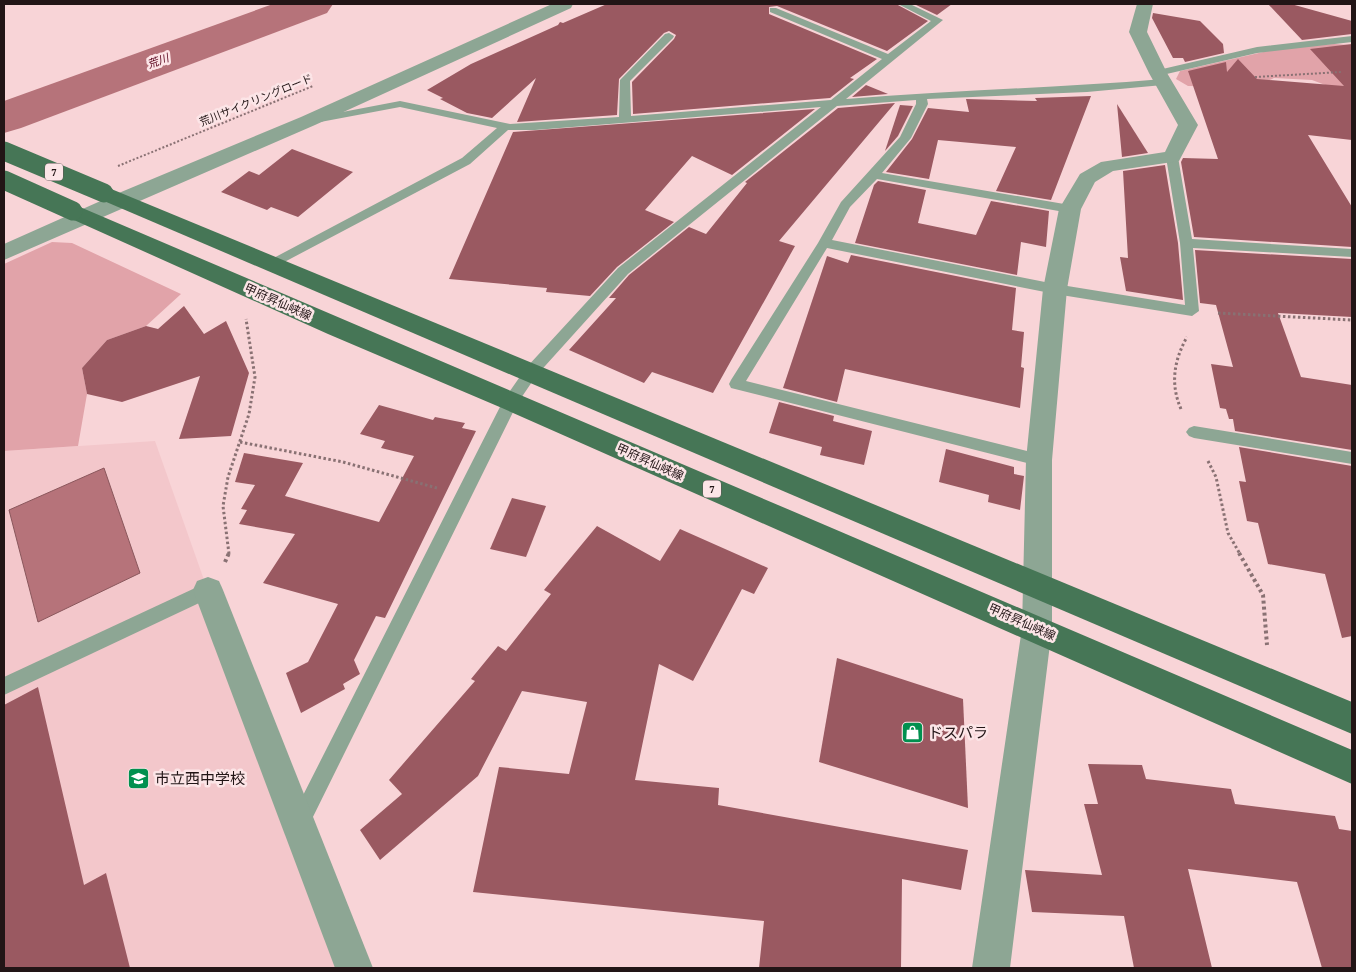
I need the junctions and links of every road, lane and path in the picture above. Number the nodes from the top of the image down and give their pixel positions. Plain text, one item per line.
1 (565, 4) edge
2 (903, 4) edge
3 (1145, 4) edge
4 (773, 10) dead end
5 (669, 36) dead end
6 (1352, 39) edge
7 (890, 59) junction
8 (1161, 78) junction
9 (314, 86) dead end
10 (921, 96) junction
11 (836, 103) junction
12 (624, 120) junction
13 (308, 121) junction
14 (506, 126) junction
15 (4, 151) edge
16 (1172, 157) junction
17 (113, 168) dead end
18 (874, 176) junction
19 (4, 180) edge
20 (112, 197) junction
21 (1070, 209) junction
22 (79, 214) junction
23 (824, 243) junction
24 (1186, 243) junction
25 (4, 253) edge
26 (1352, 253) edge
27 (274, 264) junction
28 (241, 286) junction
29 (1055, 289) junction
30 (1192, 311) junction
31 (1352, 320) edge
32 (531, 372) junction
33 (511, 400) junction
34 (1194, 432) junction
35 (240, 442) junction
36 (1352, 458) edge
37 (1039, 460) junction
38 (463, 496) junction
39 (1038, 586) junction
40 (208, 590) junction
41 (1037, 628) junction
42 (1270, 683) junction
43 (4, 686) edge
44 (1352, 718) edge
45 (1352, 767) edge
46 (298, 826) junction
47 (354, 968) edge
48 (991, 968) edge

1 - 13 street
2 - 7 lane
3 - 8 street
4 - 7 lane
5 - 12 lane
6 - 8 lane
7 - 11 lane
8 - 10 lane
8 - 16 street
9 - 17 path, 荒川サイクリングロード
10 - 11 lane
10 - 18 lane
11 - 12 lane
11 - 32 lane
12 - 14 lane
13 - 14 lane
13 - 20 street
14 - 27 lane
15 - 20 main road, 7, bridge
16 - 21 street
16 - 24 lane
18 - 21 lane
18 - 23 lane
19 - 22 main road, 甲府昇仙峡線 / 7, bridge
20 - 22 street
20 - 27 main road, 7
21 - 29 street
22 - 25 street
22 - 28 main road, 甲府昇仙峡線 / 7
23 - 29 lane
23 - 37 lane
24 - 26 lane
24 - 30 lane
27 - 32 main road, 7
28 - 33 main road, 甲府昇仙峡線 / 7
28 - 35 path
29 - 30 lane
29 - 37 street
30 - 31 path
30 - 34 path
32 - 33 lane
32 - 39 main road, 7
33 - 38 lane
33 - 41 main road, 甲府昇仙峡線 / 7
34 - 36 lane
34 - 42 path
35 - 38 path
35 - 40 path
37 - 39 street
38 - 46 lane
39 - 41 street
39 - 42 main road, 7
40 - 43 lane
40 - 46 street
41 - 45 main road, 甲府昇仙峡線 / 7
41 - 48 street
42 - 44 main road, 7
46 - 47 street

